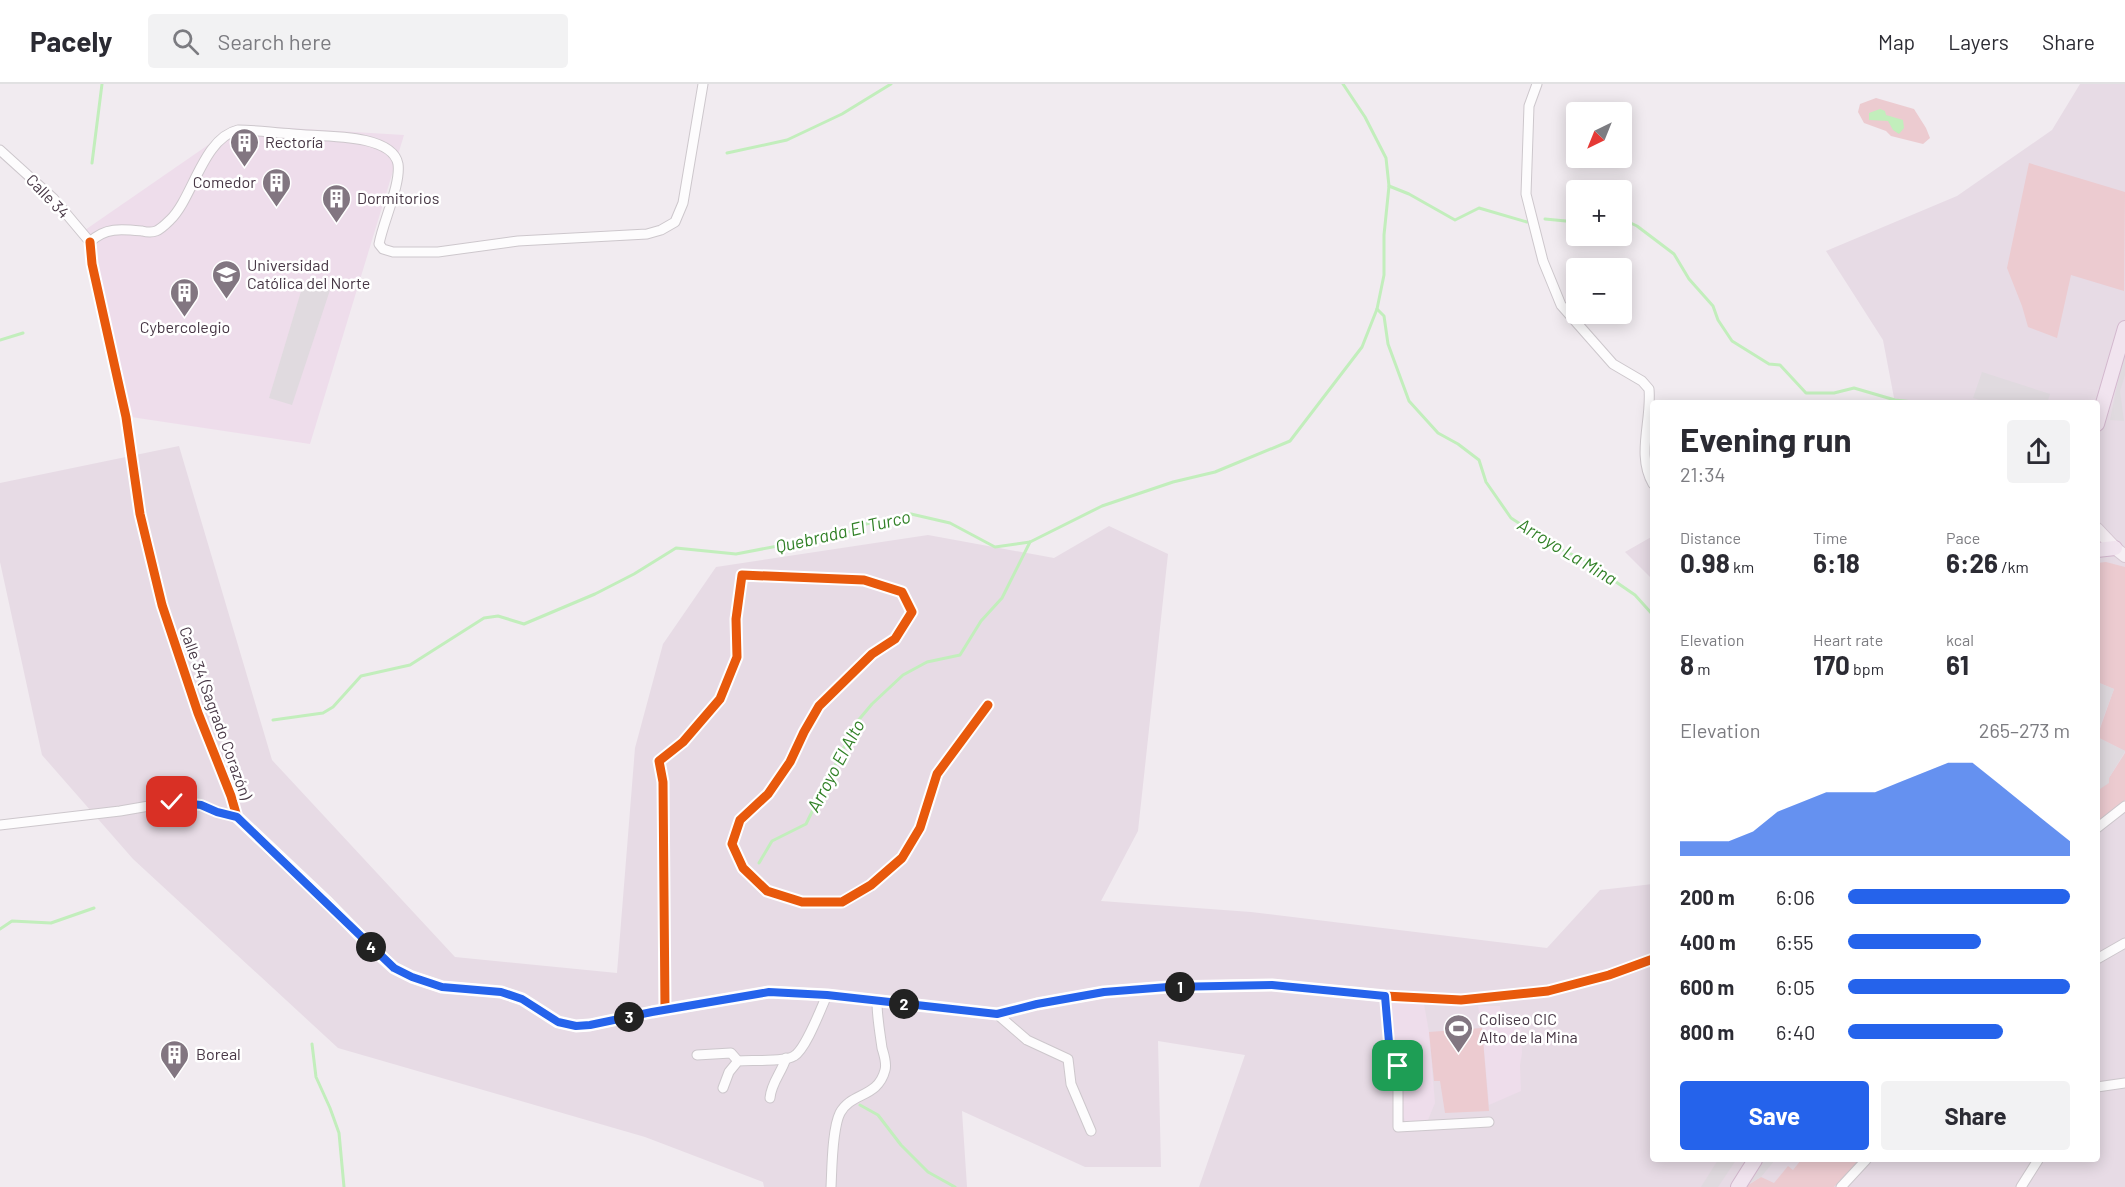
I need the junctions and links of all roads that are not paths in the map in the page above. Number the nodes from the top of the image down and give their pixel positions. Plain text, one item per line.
1 (703, 84) edge
2 (1537, 84) edge
3 (1, 152) edge
4 (90, 242) junction
5 (2125, 328) edge
6 (2100, 414) edge
7 (1650, 479) edge
8 (2100, 532) edge
9 (2100, 548) edge
10 (2122, 550) edge
11 (988, 705) dead end
12 (2125, 806) edge
13 (237, 817) junction
14 (0, 825) edge
15 (2100, 826) edge
16 (2125, 943) edge
17 (2100, 958) edge
18 (1650, 960) edge
19 (827, 995) junction
20 (1385, 996) junction
21 (878, 1002) junction
22 (665, 1009) junction
23 (997, 1014) junction
24 (698, 1055) dead end
25 (786, 1058) junction
26 (738, 1061) junction
27 (2125, 1083) edge
28 (2100, 1087) edge
29 (723, 1088) dead end
30 (770, 1098) dead end
31 (1489, 1122) dead end
32 (1091, 1131) dead end
33 (1754, 1162) edge
34 (1864, 1162) edge
35 (2037, 1162) edge
36 (831, 1187) edge
37 (1738, 1187) edge
38 (1841, 1187) edge
39 (2021, 1187) edge

1 - 4 street
2 - 7 street
3 - 4 street, Calle 34
4 - 13 street, Calle 34 (Sagrado Corazón)
5 - 6 main road
8 - 10 main road
9 - 10 main road
11 - 22 street
12 - 15 street
13 - 14 street
13 - 22 street, Calle 34 (Sagrado Corazón)
16 - 17 street
18 - 20 street, Calle 34 (Sagrado Corazón)
19 - 21 street, Calle 34 (Sagrado Corazón)
19 - 22 street, Calle 34 (Sagrado Corazón)
19 - 25 street
20 - 23 street, Calle 34 (Sagrado Corazón)
20 - 31 street
21 - 23 street, Calle 34 (Sagrado Corazón)
21 - 36 street
23 - 32 street
24 - 26 street
25 - 26 street
25 - 30 street
26 - 29 street
27 - 28 street
33 - 37 main road
34 - 38 street
35 - 39 street

